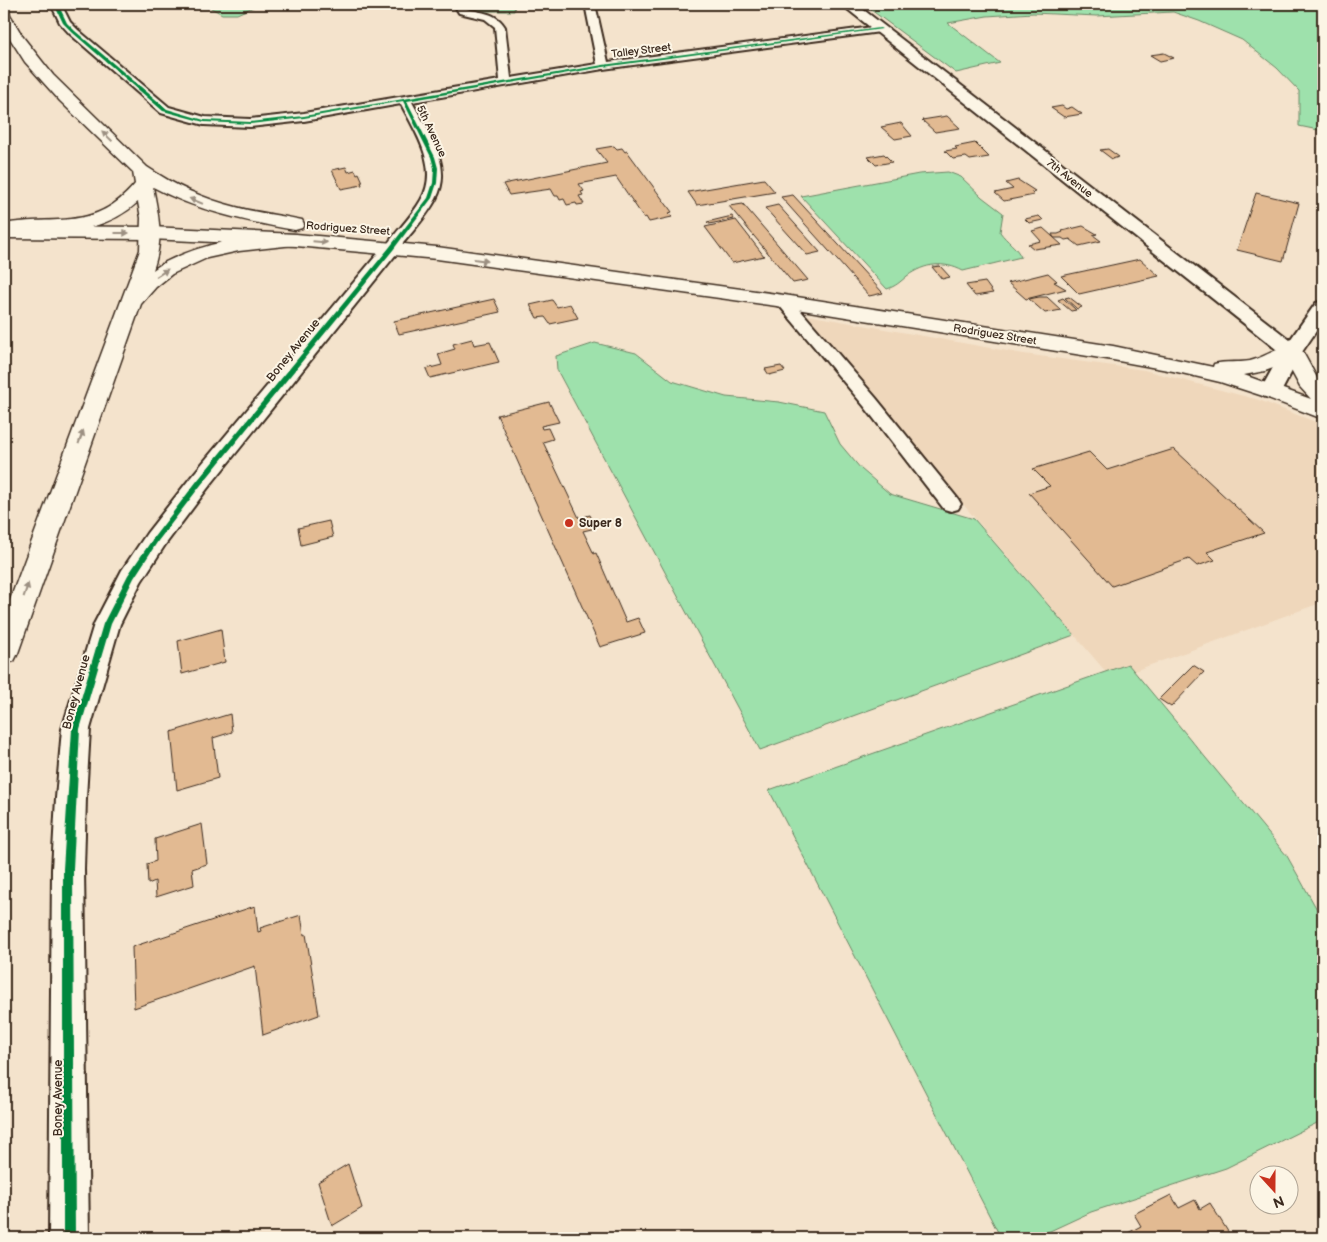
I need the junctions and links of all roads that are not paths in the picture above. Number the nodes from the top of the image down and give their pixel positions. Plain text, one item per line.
1 (56, 4) edge
2 (462, 4) edge
3 (590, 4) edge
4 (848, 4) edge
5 (4, 16) edge
6 (880, 29) junction
7 (603, 66) junction
8 (506, 82) junction
9 (404, 99) junction
10 (142, 178) junction
11 (4, 216) edge
12 (107, 216) junction
13 (150, 225) junction
14 (4, 231) edge
15 (295, 232) junction
16 (397, 240) junction
17 (784, 301) junction
18 (128, 307) junction
19 (1323, 307) edge
20 (1292, 352) junction
21 (1173, 364) junction
22 (1271, 391) junction
23 (1323, 398) edge
24 (1323, 412) edge
25 (951, 504) dead end
26 (4, 653) edge
27 (70, 1238) edge

1 - 9 street
2 - 8 street
3 - 7 street
4 - 6 street, 7th Avenue
10 -> 5 main road
6 - 7 street, Talley Street
6 - 20 street, 7th Avenue
7 - 8 street, Talley Street
8 - 9 street, Talley Street
9 - 16 street, 5th Avenue
10 - 12 main road
10 - 13 main road
15 -> 10 main road
11 - 12 main road, Rodriguez Street
12 - 13 main road, Rodriguez Street
12 - 14 main road
14 -> 13 main road, Rodriguez Street
13 - 15 main road, Rodriguez Street
13 - 18 main road
15 - 16 main road, Rodriguez Street
18 -> 15 main road
16 - 17 main road, Rodriguez Street
16 - 27 street, Boney Avenue
17 - 21 main road, Rodriguez Street
17 - 25 street
26 -> 18 main road
19 - 20 street
20 - 21 main road
20 - 22 street
20 - 23 main road
21 - 22 main road, Rodriguez Street
22 - 24 main road, Rodriguez Street

